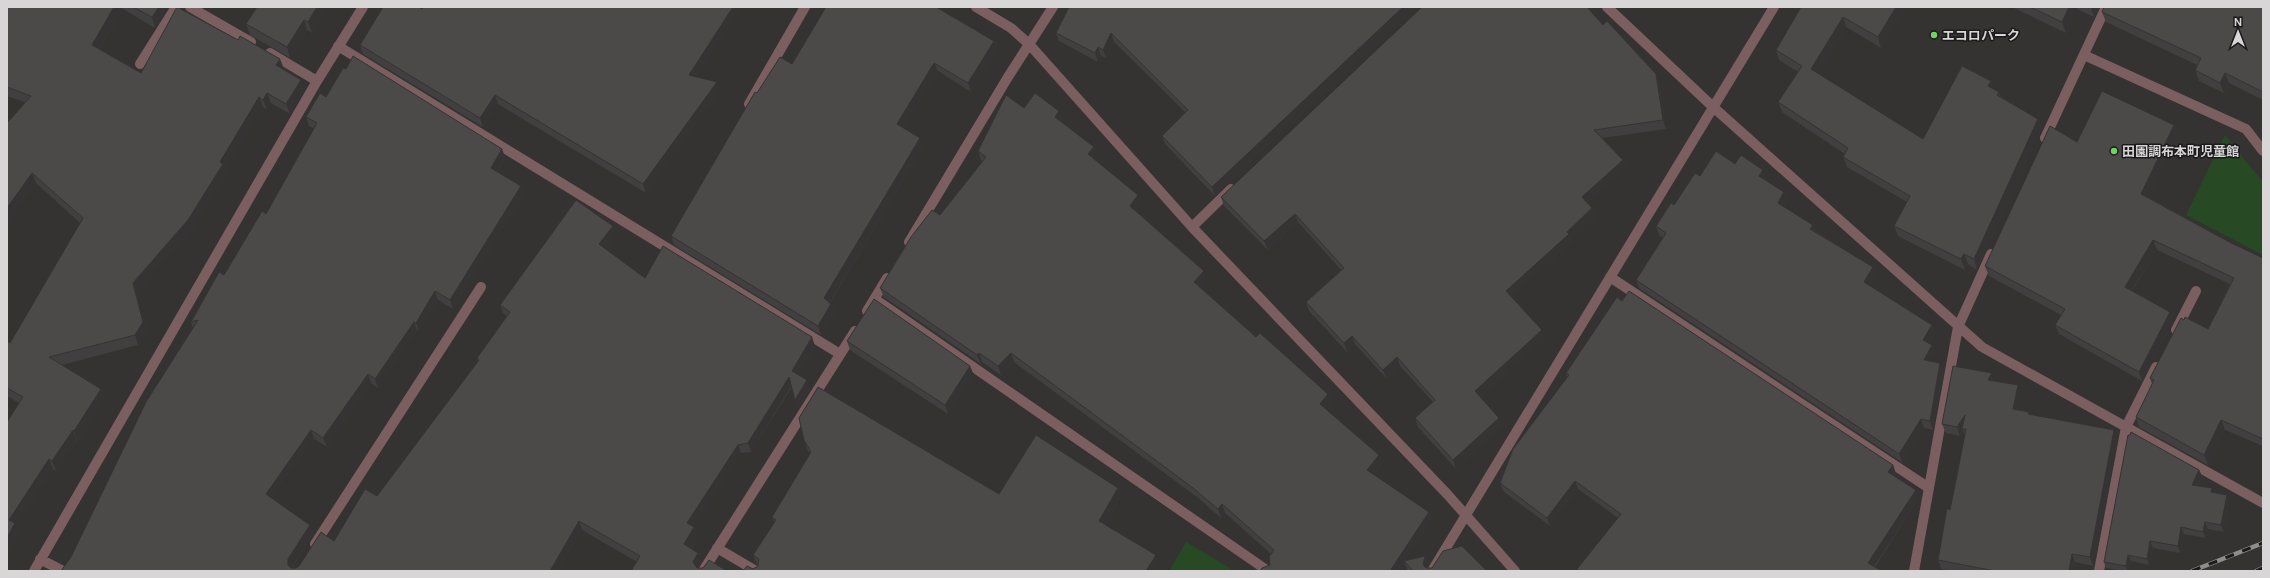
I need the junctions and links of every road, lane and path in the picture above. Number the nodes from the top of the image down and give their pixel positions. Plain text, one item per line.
1 (176, 7) edge
2 (190, 7) edge
3 (363, 7) edge
4 (805, 7) edge
5 (976, 7) edge
6 (1053, 7) edge
7 (1606, 7) edge
8 (1774, 7) edge
9 (2106, 7) edge
10 (1029, 44) junction
11 (338, 46) junction
12 (2084, 55) junction
13 (140, 64) dead end
14 (318, 81) junction
15 (1712, 106) junction
16 (742, 116) edge
17 (2041, 148) edge
18 (2263, 151) edge
19 (1237, 184) edge
20 (1192, 226) junction
21 (1994, 248) edge
22 (903, 252) edge
23 (891, 272) edge
24 (1610, 277) junction
25 (481, 287) dead end
26 (2196, 291) dead end
27 (875, 299) junction
28 (1958, 327) junction
29 (2171, 339) edge
30 (840, 354) junction
31 (2161, 359) edge
32 (2126, 427) junction
33 (1929, 488) junction
34 (2263, 503) edge
35 (1467, 516) junction
36 (717, 548) junction
37 (310, 551) edge
38 (40, 559) junction
39 (34, 571) edge
40 (64, 571) edge
41 (703, 571) edge
42 (756, 571) edge
43 (1268, 571) edge
44 (1432, 571) edge
45 (1515, 571) edge
46 (1914, 571) edge
47 (2099, 571) edge

1 - 13 street
2 - 14 street
3 - 11 street
4 - 16 street
5 - 10 street
6 - 10 street
7 - 15 street
8 - 15 street
9 - 12 street
10 - 20 street
10 - 22 street
11 - 14 street
11 - 30 street
12 - 17 street
12 - 18 street
14 - 38 street
15 - 24 street
15 - 28 street
19 - 20 street
20 - 35 street
21 - 28 street
23 - 27 street
24 - 33 street
24 - 35 street
25 - 37 street
26 - 29 street
27 - 30 street
27 - 43 street
28 - 32 street
28 - 33 street
30 - 36 street
31 - 32 street
32 - 34 street
32 - 47 street
33 - 46 street
35 - 44 street
35 - 45 street
36 - 41 street
36 - 42 street
38 - 39 street
38 - 40 street

